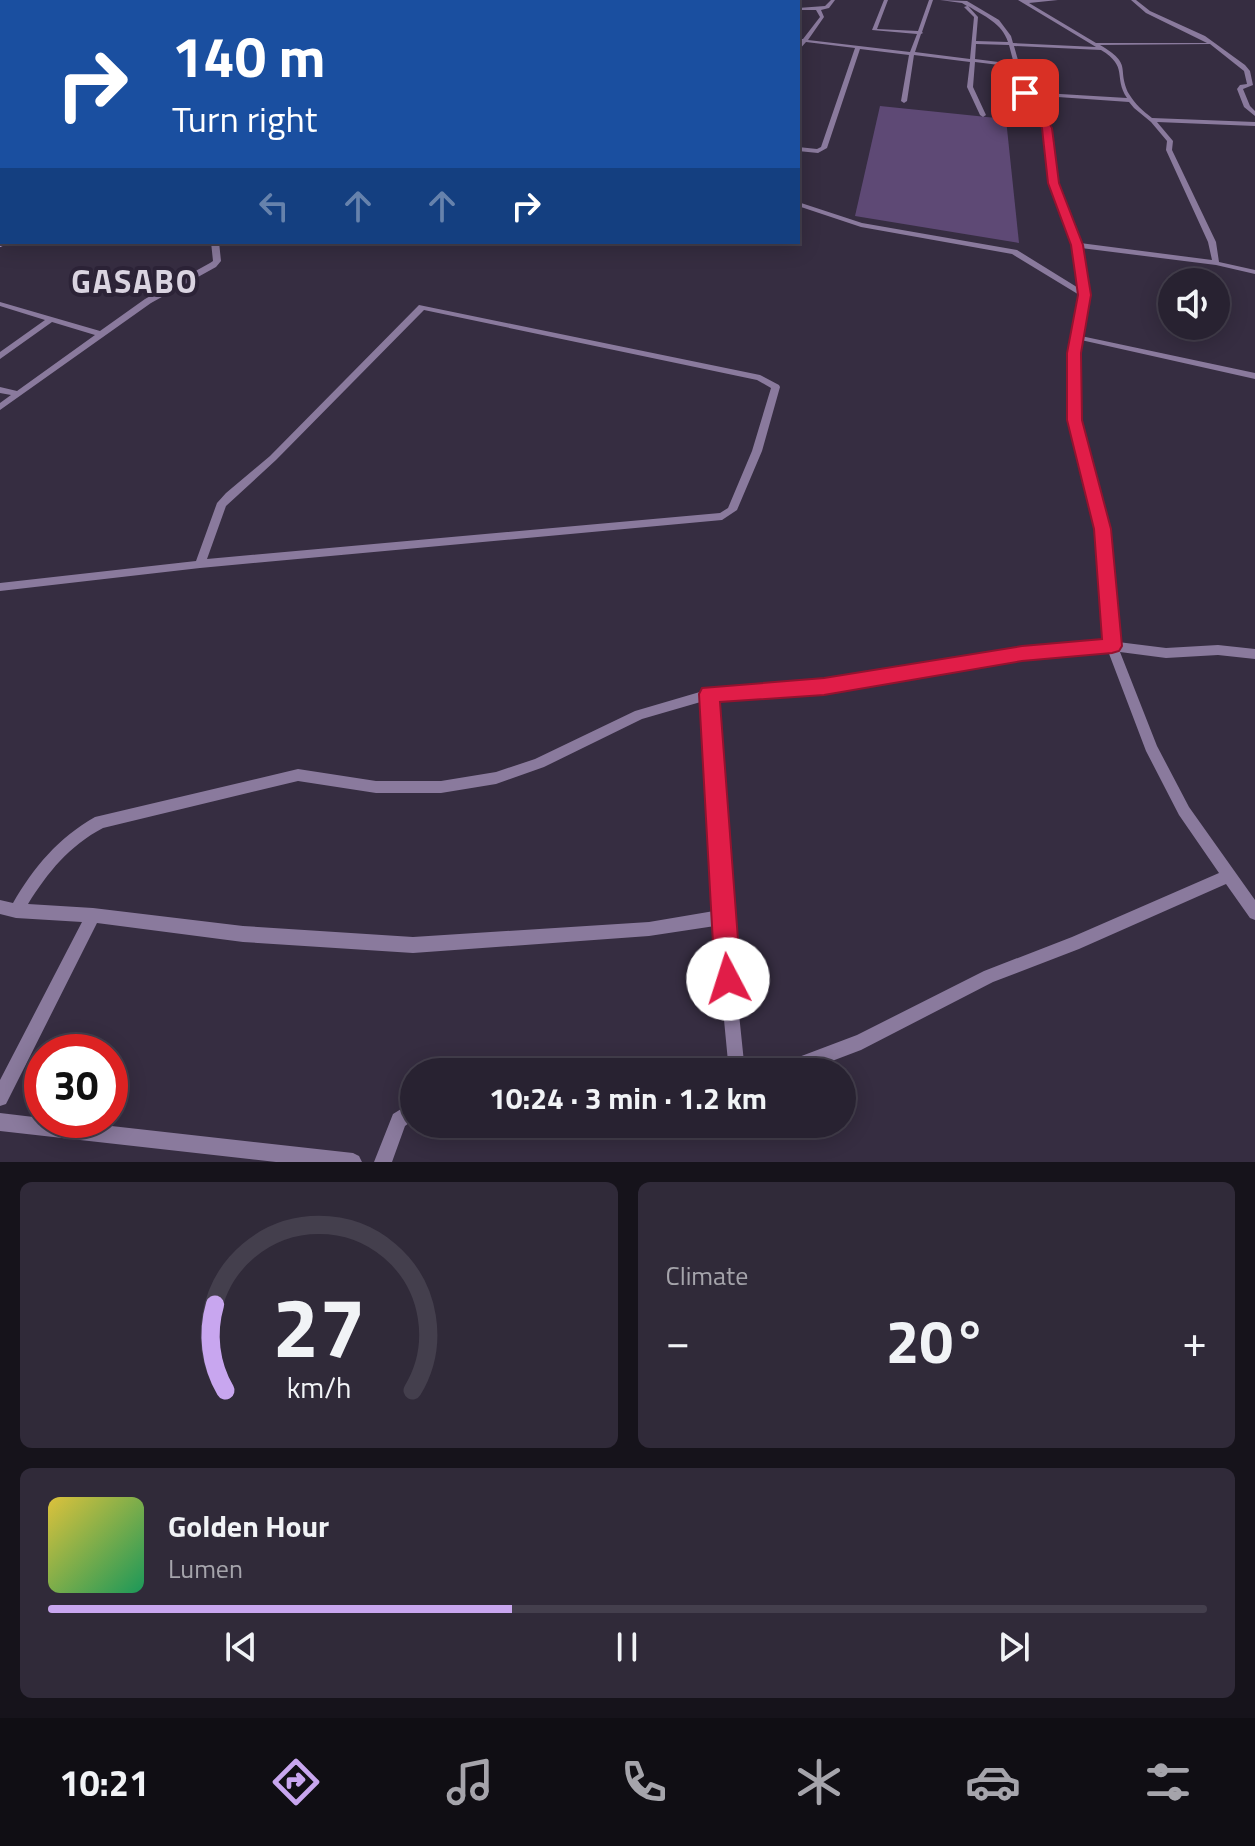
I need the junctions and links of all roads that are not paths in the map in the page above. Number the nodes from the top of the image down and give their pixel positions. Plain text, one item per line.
1 (833, 0) edge
2 (886, 0) edge
3 (931, 0) edge
4 (942, 0) edge
5 (1056, 0) edge
6 (1133, 0) edge
7 (963, 1) edge
8 (1022, 1) edge
9 (800, 9) edge
10 (818, 9) junction
11 (921, 33) junction
12 (800, 40) edge
13 (806, 41) junction
14 (974, 42) junction
15 (1095, 44) junction
16 (1208, 44) junction
17 (1012, 45) junction
18 (800, 48) edge
19 (858, 48) junction
20 (1104, 49) junction
21 (912, 54) junction
22 (973, 61) junction
23 (1018, 66) junction
24 (1025, 93) junction
25 (1131, 100) junction
26 (904, 101) dead end
27 (1255, 114) edge
28 (983, 115) dead end
29 (1153, 121) junction
30 (1255, 124) edge
31 (800, 149) edge
32 (800, 205) edge
33 (215, 244) edge
34 (1077, 245) junction
35 (1216, 263) junction
36 (1255, 272) edge
37 (1085, 295) junction
38 (0, 304) edge
39 (51, 319) junction
40 (101, 334) junction
41 (1076, 337) junction
42 (0, 356) edge
43 (1255, 376) edge
44 (0, 390) edge
45 (18, 394) junction
46 (0, 407) edge
47 (200, 564) junction
48 (0, 587) edge
49 (1112, 646) junction
50 (1255, 654) edge
51 (710, 694) junction
52 (1229, 876) junction
53 (0, 907) edge
54 (16, 911) junction
55 (1255, 913) edge
56 (93, 915) junction
57 (722, 917) junction
58 (736, 1058) edge
59 (818, 1058) edge
60 (0, 1098) edge
61 (400, 1119) edge
62 (0, 1122) edge
63 (353, 1162) edge
64 (383, 1162) edge

1 - 10 street
2 - 11 street
3 - 11 street
4 - 7 street
5 - 8 street
6 - 16 street
7 - 14 street
7 - 17 street
8 - 15 street
9 - 10 street
10 - 13 street
11 - 21 street
12 - 13 street
13 - 18 street
13 - 19 street
14 - 17 street
14 - 22 street
15 - 16 street
15 - 20 street
16 - 27 street
17 - 20 street
17 - 23 street
19 - 21 street
19 - 31 street
20 - 25 street
21 - 22 street
21 - 26 street
22 - 23 street
22 - 28 street
23 - 24 street
24 - 25 street
24 - 34 street
25 - 29 street
29 - 30 street
29 - 35 street
32 - 37 street
33 - 40 street
34 - 35 street
34 - 37 street
35 - 36 street
37 - 41 street
38 - 39 street
39 - 40 street
39 - 42 street
40 - 45 street
41 - 43 street
41 - 49 street
44 - 45 street
45 - 46 street
47 - 47 street
47 - 48 street
49 - 50 street
49 - 51 street
49 - 52 street
51 - 54 street
51 - 57 street
52 - 55 street
52 - 59 street
53 - 54 street
54 - 56 street
56 - 57 street
56 - 60 street
57 - 58 street
61 - 64 street
62 - 63 street

